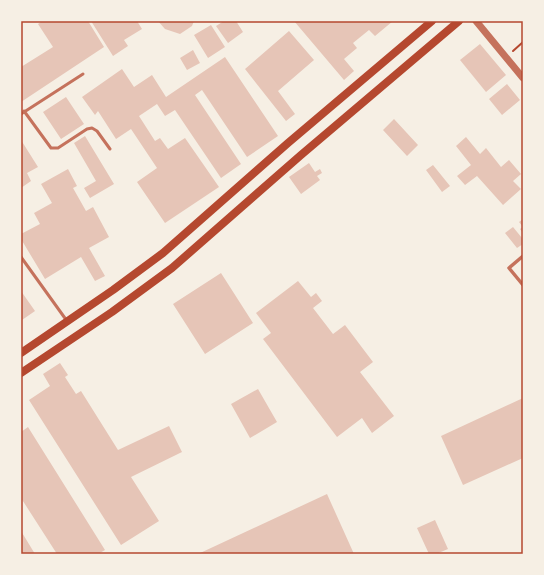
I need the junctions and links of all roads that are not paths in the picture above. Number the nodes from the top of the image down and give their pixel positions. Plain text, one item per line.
1 (432, 21) edge
2 (459, 21) edge
3 (476, 21) edge
4 (83, 74) dead end
5 (523, 78) edge
6 (23, 112) edge
7 (110, 149) dead end
8 (21, 256) edge
9 (523, 256) edge
10 (523, 285) edge
11 (67, 321) junction
12 (21, 353) edge
13 (21, 374) edge

1 - 11 main road
2 - 13 main road
3 - 5 street
4 - 6 lane
6 - 7 lane
8 - 11 lane
9 - 10 street
11 - 12 main road

